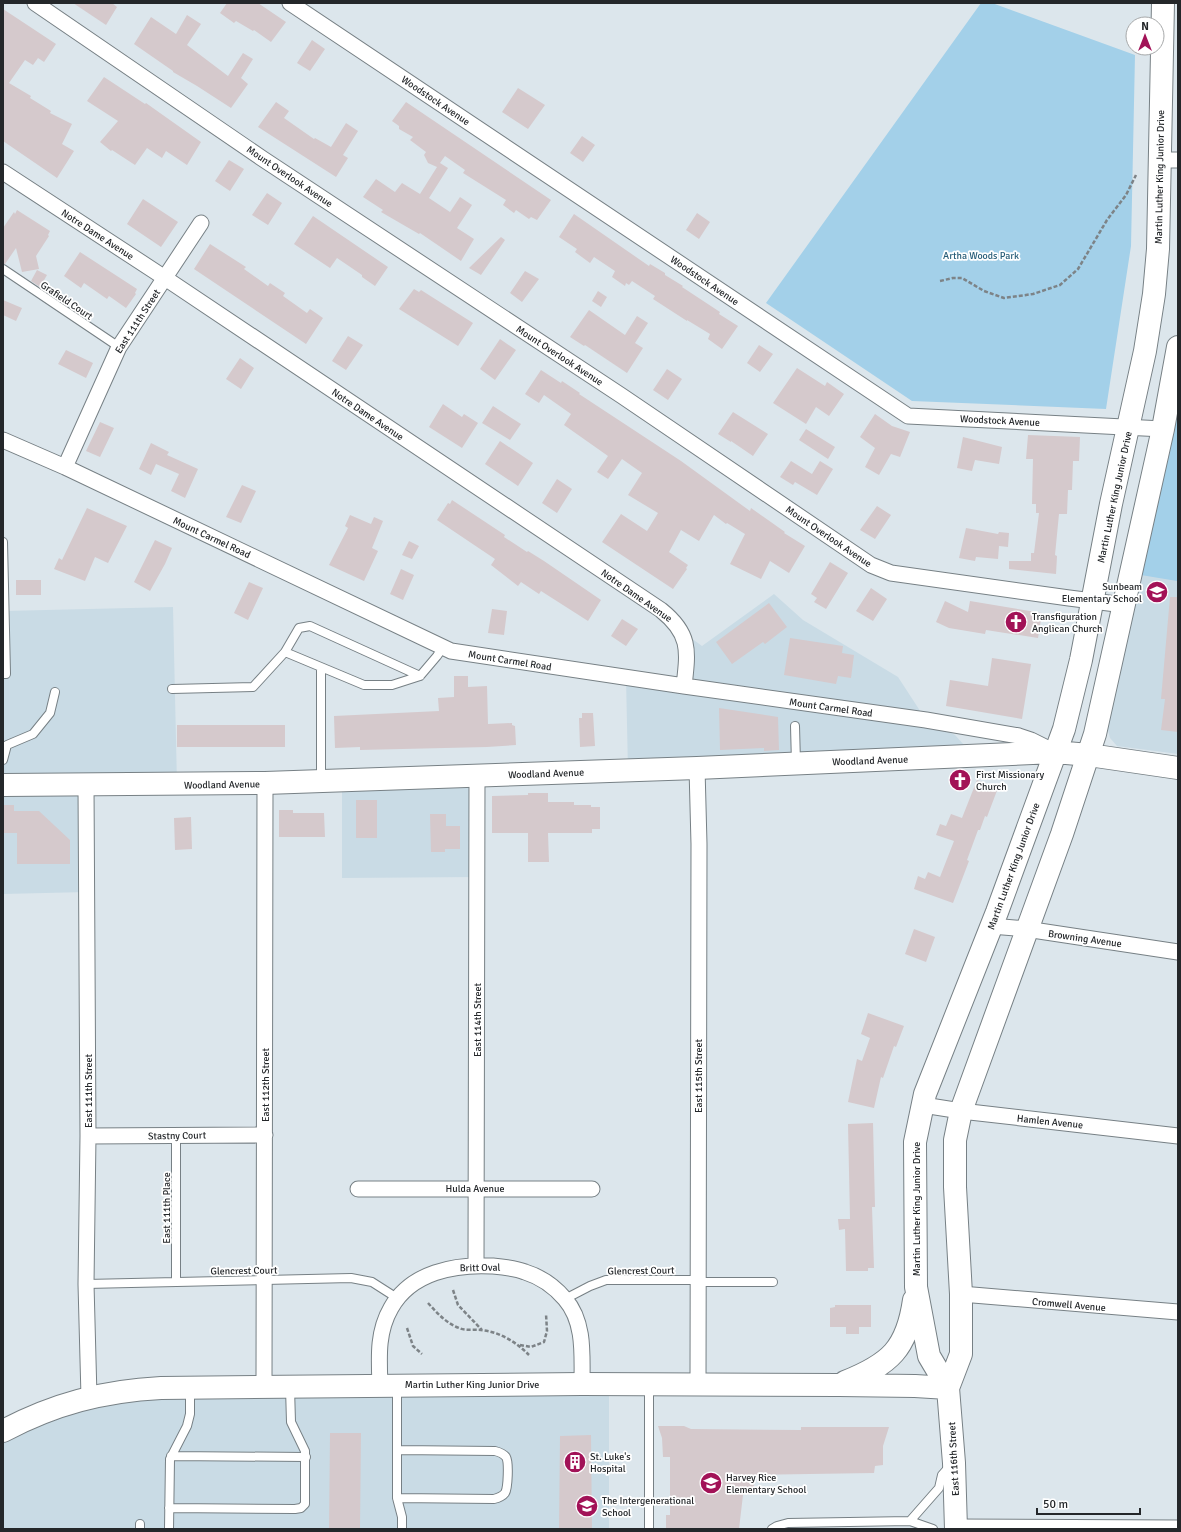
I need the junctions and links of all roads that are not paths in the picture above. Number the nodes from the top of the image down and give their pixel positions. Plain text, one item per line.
1 (35, 3) edge
2 (290, 3) edge
3 (1163, 3) edge
4 (1168, 160) edge
5 (3, 172) edge
6 (201, 223) dead end
7 (3, 269) edge
8 (165, 278) junction
9 (119, 347) junction
10 (1178, 347) edge
11 (1129, 427) junction
12 (1162, 429) junction
13 (3, 440) edge
14 (64, 467) junction
15 (3, 542) edge
16 (1092, 601) junction
17 (1124, 604) junction
18 (443, 647) junction
19 (285, 652) junction
20 (321, 668) junction
21 (4, 674) edge
22 (420, 676) junction
23 (684, 686) junction
24 (172, 689) dead end
25 (55, 692) dead end
26 (795, 726) dead end
27 (1056, 752) junction
28 (1089, 755) junction
29 (3, 760) edge
30 (796, 764) junction
31 (697, 768) junction
32 (1178, 768) edge
33 (477, 775) junction
34 (321, 781) junction
35 (265, 783) junction
36 (3, 785) edge
37 (86, 786) junction
38 (991, 926) junction
39 (1026, 929) junction
40 (1178, 952) edge
41 (922, 1105) junction
42 (961, 1111) junction
43 (265, 1134) junction
44 (176, 1135) junction
45 (88, 1136) junction
46 (1178, 1136) edge
47 (476, 1188) junction
48 (358, 1189) dead end
49 (592, 1189) dead end
50 (476, 1266) junction
51 (264, 1280) junction
52 (176, 1281) junction
53 (698, 1281) junction
54 (773, 1282) dead end
55 (86, 1284) junction
56 (916, 1287) junction
57 (961, 1294) junction
58 (397, 1298) junction
59 (566, 1300) junction
60 (1178, 1312) edge
61 (582, 1384) junction
62 (649, 1384) junction
63 (698, 1384) junction
64 (388, 1385) junction
65 (839, 1385) junction
66 (264, 1386) junction
67 (290, 1386) junction
68 (190, 1387) junction
69 (948, 1388) junction
70 (88, 1397) junction
71 (3, 1431) edge
72 (398, 1450) junction
73 (171, 1456) junction
74 (306, 1457) junction
75 (954, 1463) junction
76 (397, 1498) junction
77 (169, 1508) junction
78 (910, 1521) junction
79 (837, 1525) edge
80 (956, 1528) edge
81 (1178, 1528) edge
82 (169, 1529) edge
83 (402, 1529) edge
84 (649, 1529) edge
85 (772, 1529) edge
86 (933, 1529) edge

1 - 16 street, Mount Overlook Avenue
2 - 11 street, Woodstock Avenue
3 - 4 main road, Martin Luther King Junior Drive
4 - 11 main road, Martin Luther King Junior Drive
5 - 8 street, Notre Dame Avenue
6 - 8 street, East 111th Street
7 - 9 lane, Grafield Court
8 - 9 street, East 111th Street
8 - 23 street, Notre Dame Avenue
9 - 14 street, East 111th Street
10 - 12 main road
11 - 12 street, Woodstock Avenue
11 - 16 main road, Martin Luther King Junior Drive
12 - 17 main road
13 - 14 street, Mount Carmel Road
14 - 18 street, Mount Carmel Road
15 - 21 lane
16 - 17 street, Mount Overlook Avenue
16 - 27 main road, Martin Luther King Junior Drive
17 - 28 main road
18 - 22 lane
18 - 23 street, Mount Carmel Road
19 - 20 lane
19 - 22 lane
19 - 24 lane
20 - 22 lane
20 - 34 lane
23 - 27 street, Mount Carmel Road
25 - 29 lane
26 - 30 lane
27 - 28 main road, Woodland Avenue
27 - 30 main road, Woodland Avenue
27 - 38 main road, Martin Luther King Junior Drive
28 - 32 main road, Woodland Avenue
28 - 39 main road
30 - 31 main road, Woodland Avenue
31 - 33 main road, Woodland Avenue
31 - 53 street, East 115th Street
33 - 34 main road, Woodland Avenue
33 - 47 street, East 114th Street
34 - 35 main road, Woodland Avenue
35 - 37 main road, Woodland Avenue
35 - 43 street, East 112th Street
36 - 37 main road, Woodland Avenue
37 - 45 street, East 111th Street
38 - 39 street, Browning Avenue
38 - 41 main road, Martin Luther King Junior Drive
39 - 40 street, Browning Avenue
39 - 42 main road
41 - 42 street, Hamlen Avenue
41 - 56 main road, Martin Luther King Junior Drive
42 - 46 street, Hamlen Avenue
42 - 57 main road
43 - 44 street, Stastny Court
43 - 51 street, East 112th Street
44 - 45 street, Stastny Court
44 - 52 lane, East 111th Place
45 - 55 street, East 111th Street
47 - 48 street, Hulda Avenue
47 - 49 street, Hulda Avenue
47 - 50 street, East 114th Street
50 - 58 street, Britt Oval
50 - 59 street, Britt Oval
51 - 52 lane, Glencrest Court
51 - 58 lane, Glencrest Court
51 - 66 street, East 112th Street
52 - 55 lane, Glencrest Court
53 - 54 lane, Glencrest Court
53 - 59 lane, Glencrest Court
53 - 63 street, East 115th Street
55 - 70 street, East 111th Street
56 - 65 main road
56 - 69 main road, Martin Luther King Junior Drive
57 - 60 street, Cromwell Avenue
57 - 69 main road
58 - 64 street, Britt Oval
59 - 61 street, Britt Oval
61 - 62 main road, Martin Luther King Junior Drive
61 - 64 main road, Martin Luther King Junior Drive
62 - 63 main road, Martin Luther King Junior Drive
62 - 84 lane
63 - 65 main road, Martin Luther King Junior Drive
64 - 67 main road, Martin Luther King Junior Drive
64 - 72 lane
65 - 69 main road, Martin Luther King Junior Drive
66 - 67 main road, Martin Luther King Junior Drive
66 - 68 main road, Martin Luther King Junior Drive
67 - 74 lane
68 - 70 main road, Martin Luther King Junior Drive
68 - 73 lane
69 - 75 main road, East 116th Street
70 - 71 main road, Martin Luther King Junior Drive
72 - 76 lane
72 - 76 lane
73 - 74 lane
73 - 77 lane
74 - 77 lane
75 - 78 lane
75 - 80 main road, East 116th Street
76 - 83 lane
77 - 82 lane
78 - 79 lane
78 - 86 lane
79 - 85 lane
80 - 81 street

